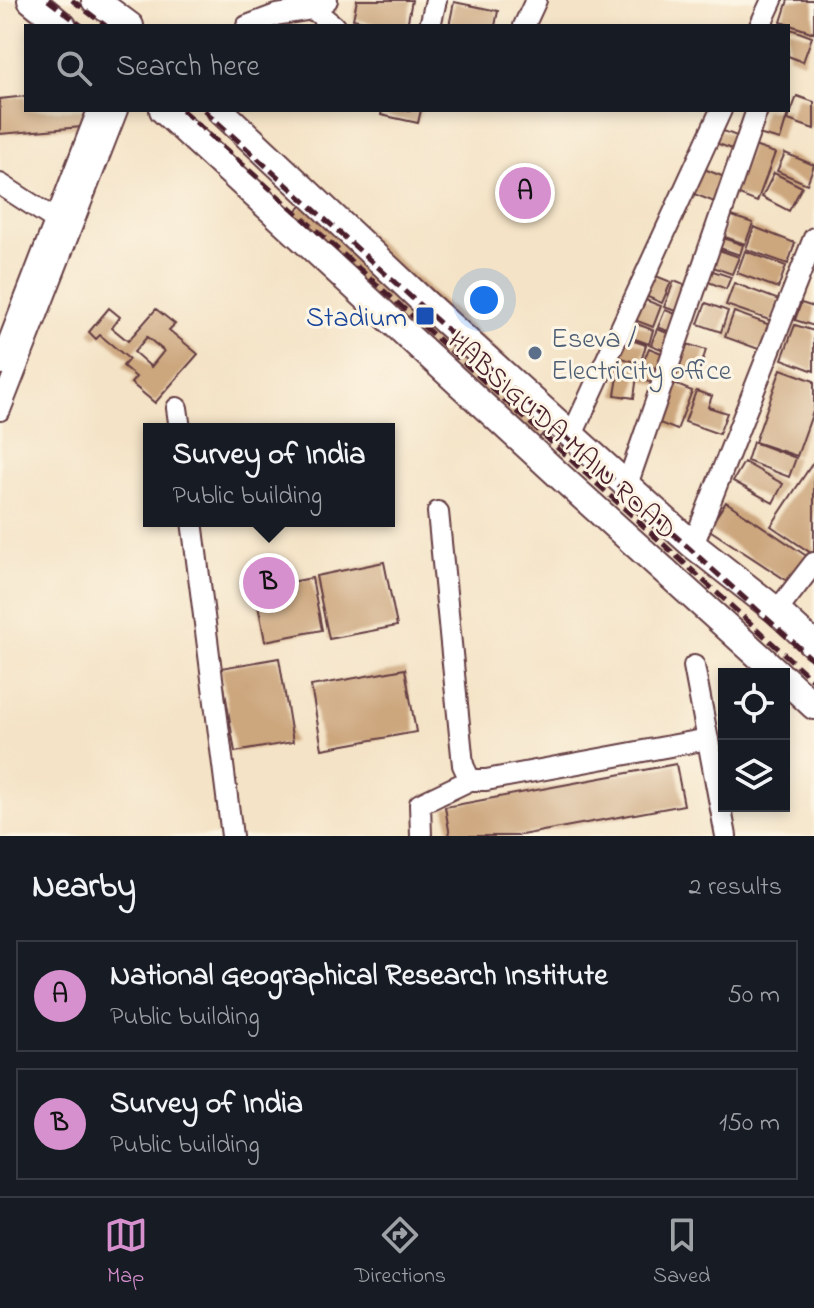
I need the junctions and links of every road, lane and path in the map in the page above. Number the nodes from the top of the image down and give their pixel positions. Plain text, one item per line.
1 (31, 0) edge
2 (95, 0) edge
3 (436, 0) edge
4 (536, 0) edge
5 (772, 0) edge
6 (320, 4) edge
7 (61, 24) edge
8 (127, 24) edge
9 (252, 24) edge
10 (333, 24) edge
11 (430, 24) edge
12 (525, 24) edge
13 (767, 24) edge
14 (97, 112) edge
15 (116, 112) edge
16 (165, 112) edge
17 (222, 112) edge
18 (720, 112) edge
19 (756, 112) edge
20 (0, 184) edge
21 (63, 225) junction
22 (814, 238) edge
23 (0, 364) edge
24 (0, 410) edge
25 (572, 435) junction
26 (627, 485) junction
27 (438, 512) dead end
28 (193, 527) edge
29 (693, 545) junction
30 (814, 563) edge
31 (777, 611) junction
32 (814, 645) edge
33 (694, 666) dead end
34 (772, 668) edge
35 (790, 684) edge
36 (814, 706) edge
37 (708, 739) junction
38 (470, 780) junction
39 (232, 836) edge
40 (421, 836) edge
41 (726, 836) edge

1 - 7 main road
2 - 8 main road
3 - 11 street
4 - 12 street
5 - 13 street
6 - 9 street
6 - 10 street
14 - 21 street
15 - 21 street
16 - 34 main road, HABSIGUDA MAIN ROAD
17 - 25 main road, HABSIGUDA MAIN ROAD
18 - 25 street
19 - 26 street
20 - 21 street
21 - 23 street
21 - 24 street
22 - 29 street
25 - 26 main road, HABSIGUDA MAIN ROAD
26 - 29 main road, HABSIGUDA MAIN ROAD
27 - 38 street
28 - 39 street
29 - 31 main road, HABSIGUDA MAIN ROAD
30 - 31 street
31 - 32 main road, HABSIGUDA MAIN ROAD
33 - 37 street
35 - 36 main road
37 - 38 street
37 - 41 street
38 - 40 street

